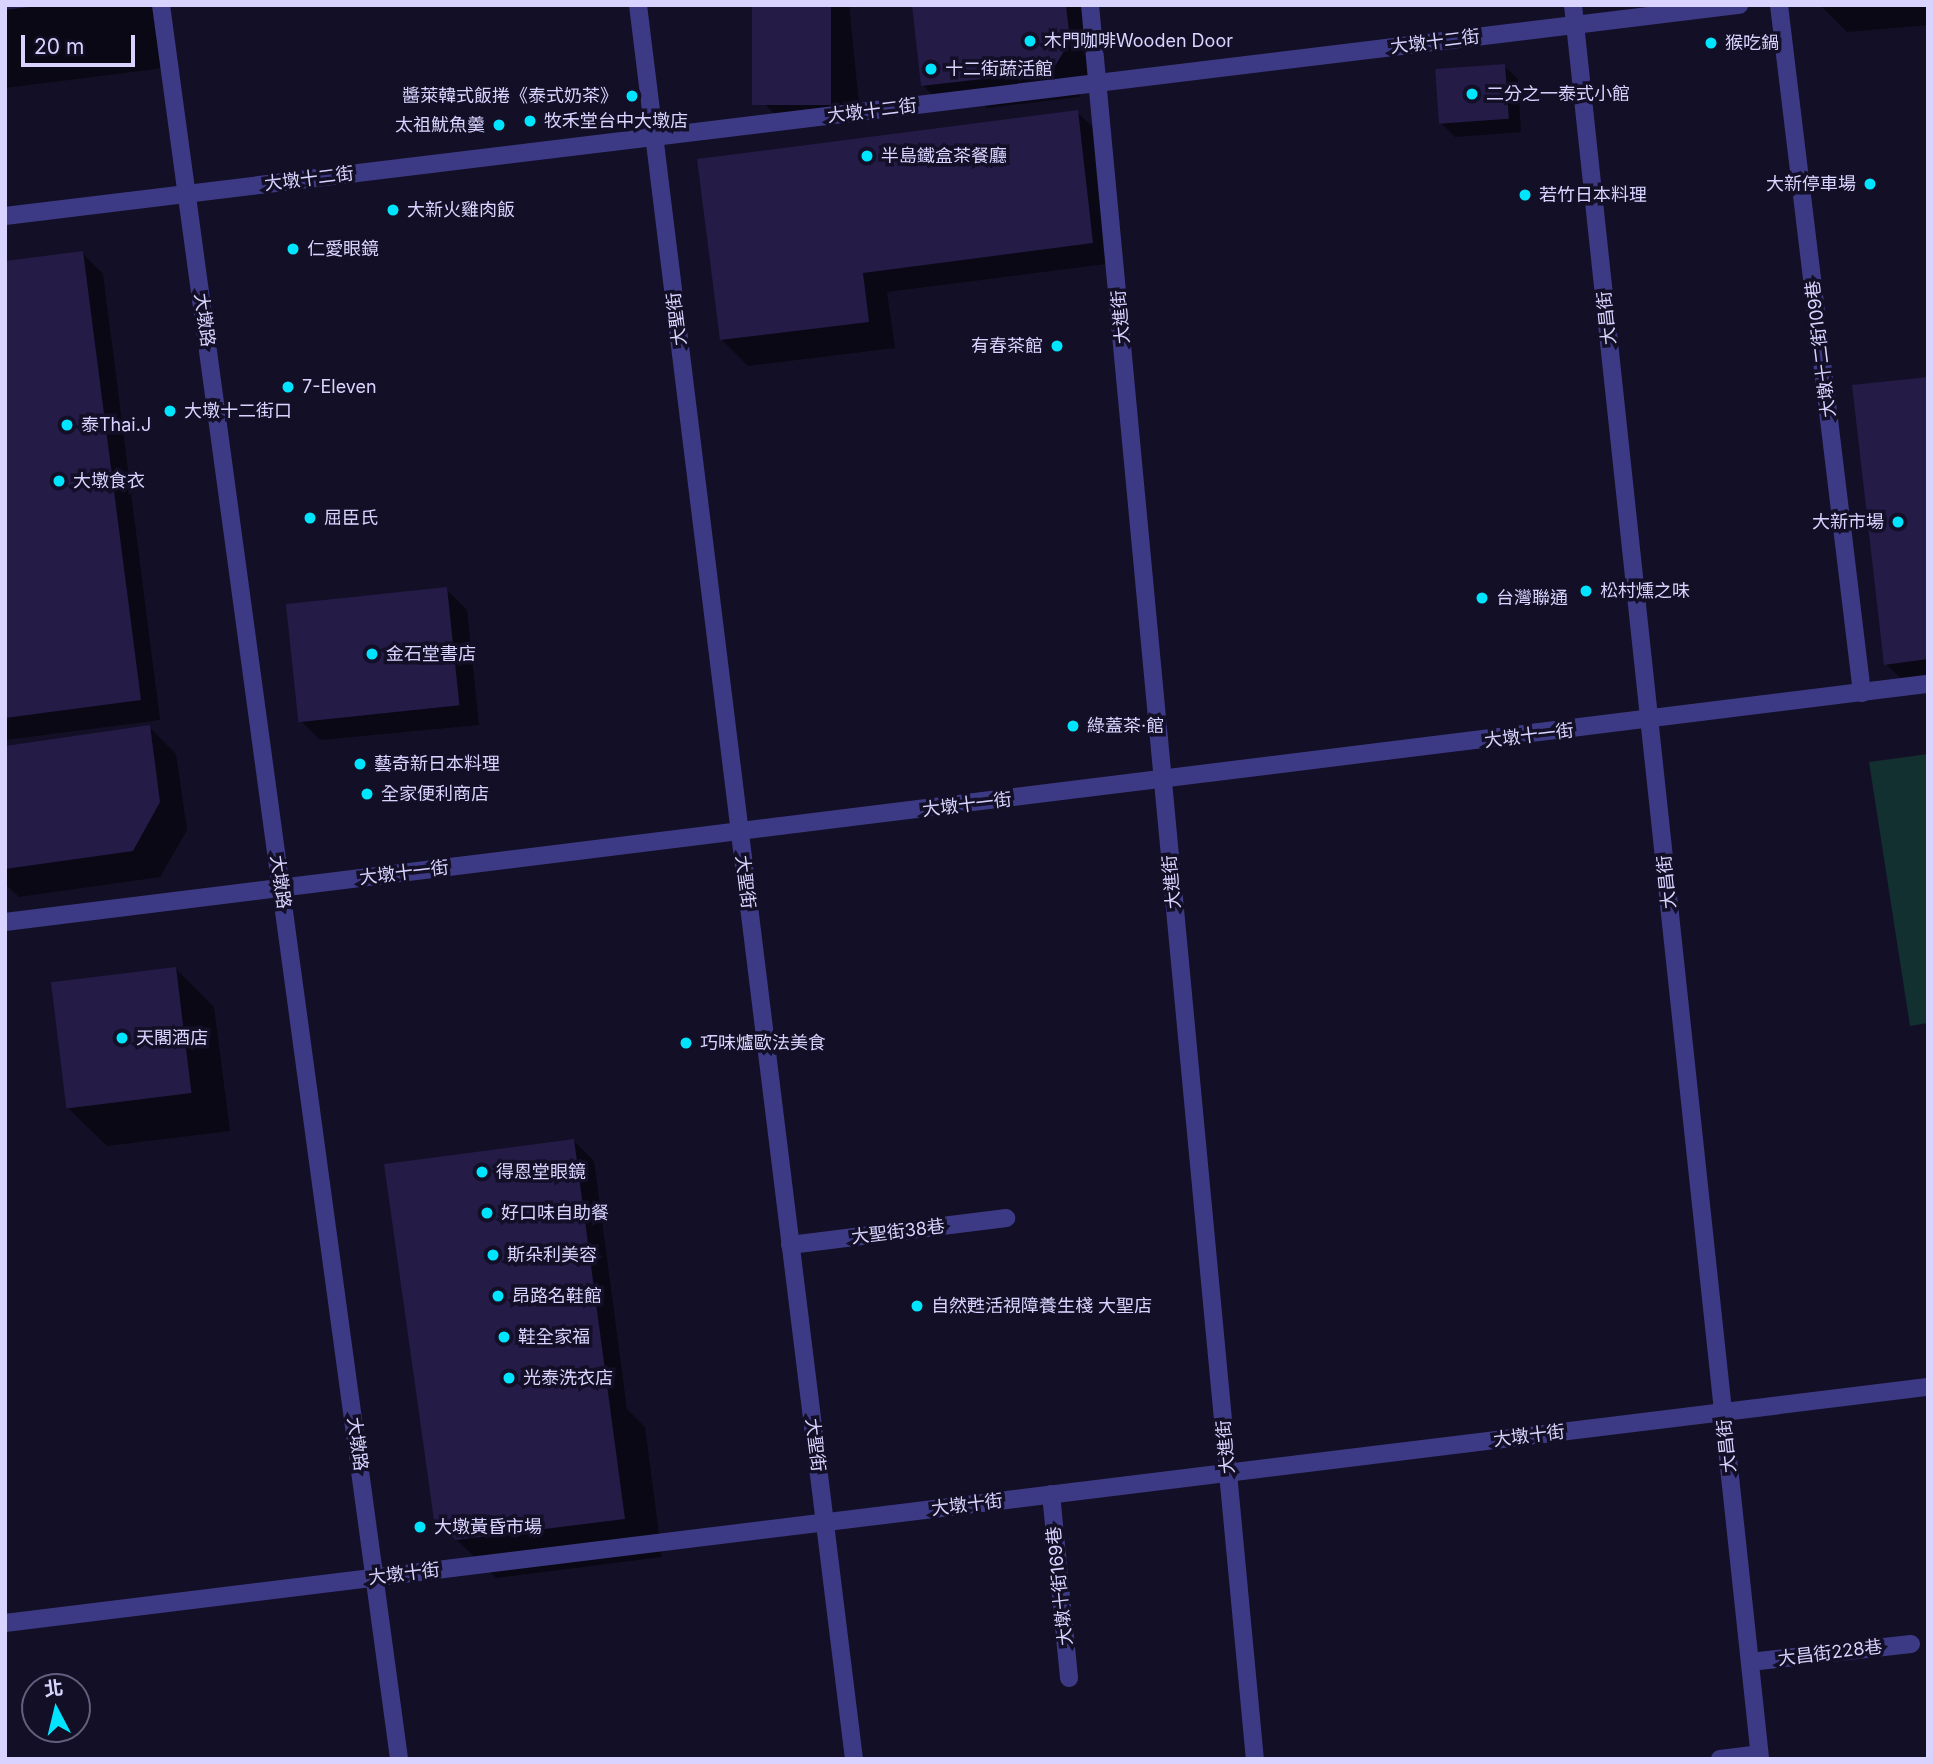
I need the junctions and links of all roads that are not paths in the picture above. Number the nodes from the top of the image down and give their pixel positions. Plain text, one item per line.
1 (161, 5) edge
2 (638, 5) edge
3 (1090, 5) edge
4 (1573, 5) edge
5 (1739, 5) edge
6 (1779, 5) edge
7 (1576, 25) junction
8 (1100, 83) junction
9 (654, 137) junction
10 (187, 194) junction
11 (5, 216) edge
12 (1928, 684) edge
13 (1862, 693) junction
14 (1650, 721) junction
15 (1162, 781) junction
16 (739, 833) junction
17 (280, 887) junction
18 (5, 922) edge
19 (1006, 1218) dead end
20 (790, 1245) junction
21 (1928, 1387) edge
22 (1723, 1412) junction
23 (1228, 1473) junction
24 (1051, 1494) junction
25 (824, 1522) junction
26 (376, 1577) junction
27 (5, 1623) edge
28 (1911, 1644) dead end
29 (1750, 1662) junction
30 (1069, 1678) dead end
31 (1759, 1757) edge
32 (399, 1759) edge
33 (854, 1759) edge
34 (1255, 1759) edge
35 (1720, 1759) edge

1 - 10 street, 大墩路
2 - 9 street, 大聖街
3 - 8 street, 大進街
4 - 7 street, 大昌街
5 - 7 street, 大墩十二街
6 - 13 street, 大墩十二街109巷
7 - 8 street, 大墩十二街
7 - 14 street, 大昌街
8 - 9 street, 大墩十二街
8 - 15 street, 大進街
9 - 10 street, 大墩十二街
9 - 16 street, 大聖街
10 - 11 street, 大墩十二街
10 - 17 street, 大墩路
12 - 13 street, 大墩十一街
13 - 14 street, 大墩十一街
14 - 15 street, 大墩十一街
14 - 22 street, 大昌街
15 - 16 street, 大墩十一街
15 - 23 street, 大進街
16 - 17 street, 大墩十一街
16 - 20 street, 大聖街
17 - 18 street, 大墩十一街
17 - 26 street, 大墩路
19 - 20 street, 大聖街38巷
20 - 25 street, 大聖街
21 - 22 street, 大墩十街
22 - 23 street, 大墩十街
22 - 29 street, 大昌街
23 - 24 street, 大墩十街
23 - 34 street, 大進街
24 - 25 street, 大墩十街
24 - 30 street, 大墩十街169巷
25 - 26 street, 大墩十街
25 - 33 street, 大聖街
26 - 27 street, 大墩十街
26 - 32 street, 大墩路
28 - 29 street, 大昌街228巷
29 - 31 street, 大昌街
31 - 35 street

